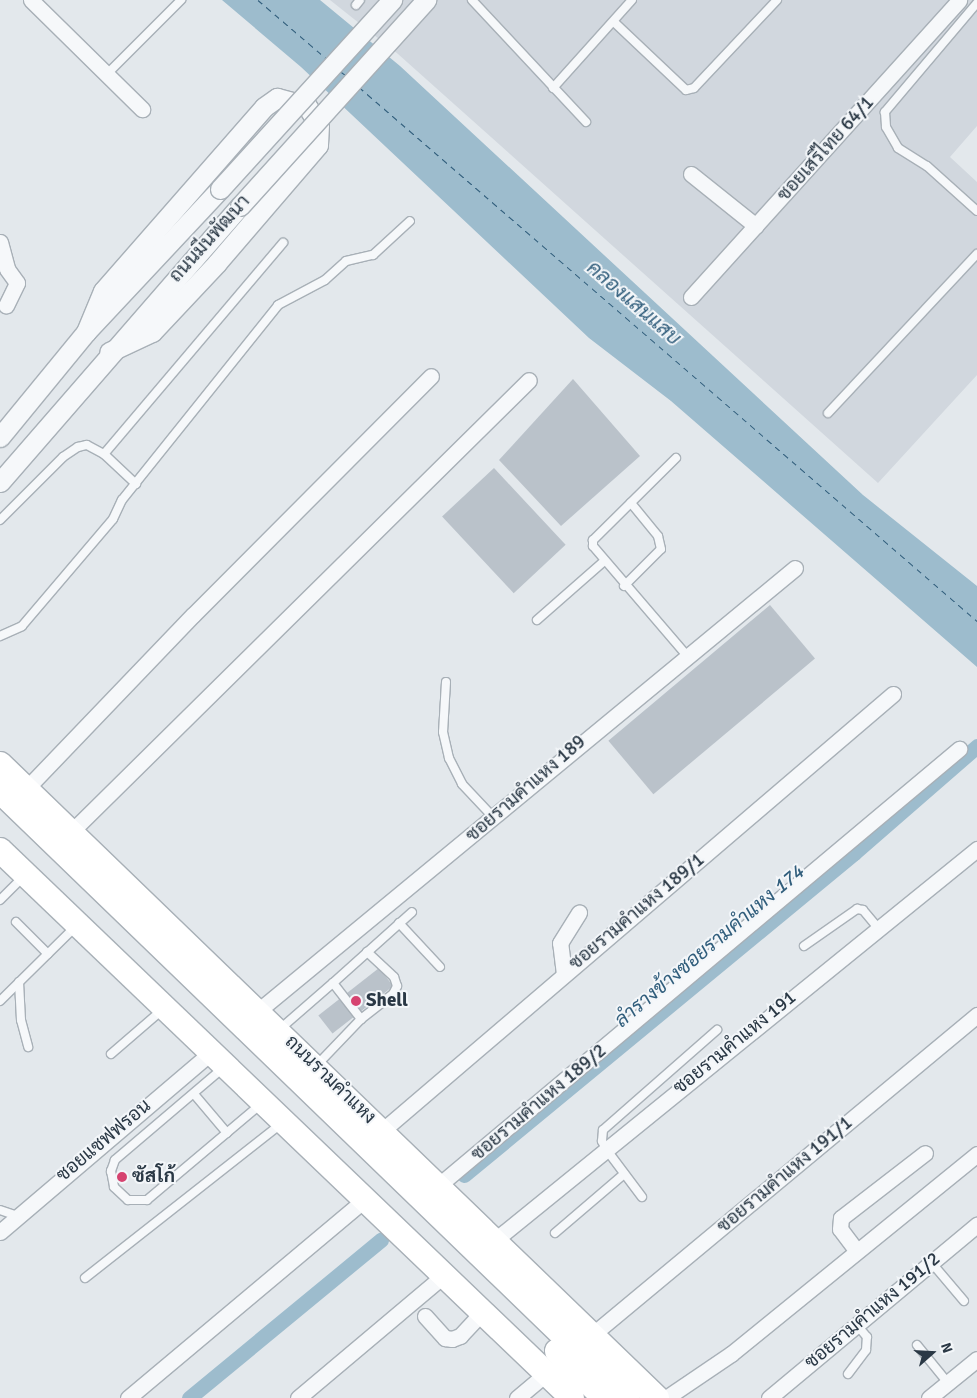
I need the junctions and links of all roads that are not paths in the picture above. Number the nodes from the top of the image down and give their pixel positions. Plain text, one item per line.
1 (31, 0) edge
2 (181, 0) edge
3 (392, 0) edge
4 (426, 0) edge
5 (472, 0) edge
6 (632, 0) edge
7 (777, 0) edge
8 (959, 0) edge
9 (977, 3) edge
10 (614, 22) junction
11 (107, 74) junction
12 (553, 88) junction
13 (142, 109) dead end
14 (586, 122) dead end
15 (691, 174) dead end
16 (977, 211) edge
17 (410, 220) dead end
18 (756, 226) junction
19 (0, 242) edge
20 (283, 243) dead end
21 (977, 254) edge
22 (691, 297) dead end
23 (6, 306) dead end
24 (86, 332) junction
25 (109, 352) junction
26 (431, 376) dead end
27 (529, 380) dead end
28 (828, 413) dead end
29 (0, 437) edge
30 (104, 454) junction
31 (676, 458) dead end
32 (0, 482) edge
33 (136, 484) junction
34 (631, 503) junction
35 (0, 520) edge
36 (603, 562) junction
37 (795, 568) dead end
38 (624, 586) junction
39 (536, 620) dead end
40 (0, 636) edge
41 (688, 657) junction
42 (446, 682) dead end
43 (893, 694) dead end
44 (959, 749) dead end
45 (0, 764) edge
46 (26, 789) junction
47 (0, 791) edge
48 (0, 810) edge
49 (494, 818) junction
50 (71, 832) junction
51 (977, 848) edge
52 (0, 850) edge
53 (25, 875) junction
54 (0, 900) edge
55 (412, 912) dead end
56 (579, 912) dead end
57 (16, 922) dead end
58 (399, 923) junction
59 (77, 924) junction
60 (878, 928) junction
61 (804, 946) dead end
62 (367, 952) junction
63 (48, 954) junction
64 (440, 967) dead end
65 (564, 974) junction
66 (19, 982) junction
67 (333, 983) junction
68 (0, 1001) edge
69 (164, 1008) junction
70 (258, 1011) junction
71 (977, 1015) edge
72 (361, 1019) junction
73 (717, 1030) dead end
74 (279, 1031) junction
75 (28, 1047) dead end
76 (111, 1054) dead end
77 (218, 1060) junction
78 (315, 1066) junction
79 (194, 1094) junction
80 (311, 1099) junction
81 (263, 1102) junction
82 (282, 1122) junction
83 (382, 1130) junction
84 (227, 1133) junction
85 (606, 1149) junction
86 (925, 1154) dead end
87 (977, 1154) edge
88 (624, 1174) junction
89 (439, 1185) junction
90 (642, 1197) dead end
91 (363, 1201) junction
92 (0, 1210) edge
93 (17, 1216) junction
94 (977, 1225) edge
95 (0, 1232) edge
96 (556, 1233) dead end
97 (495, 1240) junction
98 (856, 1250) junction
99 (931, 1262) junction
100 (444, 1275) junction
101 (85, 1278) dead end
102 (964, 1301) dead end
103 (482, 1312) junction
104 (425, 1316) dead end
105 (856, 1324) junction
106 (592, 1335) junction
107 (917, 1345) dead end
108 (977, 1359) edge
109 (546, 1374) junction
110 (848, 1374) dead end
111 (948, 1383) junction
112 (128, 1398) edge
113 (298, 1398) edge
114 (517, 1398) edge
115 (572, 1398) edge
116 (604, 1398) edge
117 (628, 1398) edge
118 (658, 1398) edge
119 (666, 1398) edge
120 (769, 1398) edge
121 (929, 1398) edge

1 - 11 street
2 - 11 lane
3 - 24 street, ถนนมีนพัฒนา, bridge
4 - 25 street, ถนนมีนพัฒนา, bridge
5 - 12 lane
6 - 10 lane
7 - 10 lane
8 - 18 street, ซอยเสรีไทย 64/1
9 - 16 lane
10 - 12 lane
11 - 13 street
12 - 14 lane
15 - 18 street
17 - 33 lane
18 - 22 street, ซอยเสรีไทย 64/1
19 - 23 street
20 - 30 lane
21 - 28 lane
24 - 25 street
24 - 29 street, ถนนมีนพัฒนา
25 - 32 street, ถนนมีนพัฒนา
26 - 46 street
27 - 50 street
30 - 33 lane
30 - 35 lane
31 - 34 lane
33 - 40 lane
34 - 36 lane
34 - 38 lane
36 - 38 lane
36 - 39 lane
37 - 41 street, ซอยรามคำแหง 189
38 - 41 lane
41 - 49 street, ซอยรามคำแหง 189
42 - 49 lane
43 - 65 street, ซอยรามคำแหง 189/1
44 - 89 street, ซอยรามคำแหง 189/2
45 - 46 main road, ถนนรามคำแหง
46 - 50 main road, ถนนรามคำแหง
47 - 80 main road, ถนนรามคำแหง
48 - 80 main road, ถนนรามคำแหง
49 - 70 street, ซอยรามคำแหง 189
50 - 70 main road, ถนนรามคำแหง
51 - 60 street, ซอยรามคำแหง 191
52 - 53 main road
53 - 54 lane
53 - 59 main road
55 - 58 lane
56 - 65 street
57 - 63 lane
58 - 62 lane
58 - 64 lane
59 - 63 lane
59 - 69 main road
60 - 61 lane
60 - 85 street, ซอยรามคำแหง 191
62 - 67 lane
62 - 72 lane
63 - 66 lane
65 - 83 street, ซอยรามคำแหง 189/1
66 - 68 lane
66 - 75 lane
67 - 72 lane
67 - 74 lane
69 - 76 lane
69 - 77 main road
70 - 74 main road, ถนนรามคำแหง
71 - 106 street, ซอยรามคำแหง 191/1
72 - 78 lane
73 - 85 lane
74 - 78 main road, ถนนรามคำแหง
77 - 79 lane
77 - 81 main road
77 - 93 street, ซอยแซฟฟรอน
78 - 83 main road, ถนนรามคำแหง
79 - 84 lane
79 - 84 lane
80 - 116 main road, ถนนรามคำแหง
80 - 117 main road, ถนนรามคำแหง
81 - 82 main road
81 - 84 lane
82 - 91 main road
82 - 101 lane
83 - 89 main road, ถนนรามคำแหง
85 - 88 lane
85 - 97 street, ซอยรามคำแหง 191
86 - 98 street
87 - 98 street
88 - 90 lane
88 - 96 lane
89 - 97 main road, ถนนรามคำแหง
91 - 100 main road
91 - 112 street
92 - 93 lane
93 - 95 street, ซอยแซฟฟรอน
94 - 99 street, ซอยรามคำแหง 191/2
97 - 106 main road, ถนนรามคำแหง
98 - 119 street
99 - 102 lane
99 - 105 street, ซอยรามคำแหง 191/2
100 - 103 main road
100 - 113 street
103 - 104 street
103 - 109 main road
105 - 110 lane
105 - 120 street, ซอยรามคำแหง 191/2
106 - 118 main road, ถนนรามคำแหง
107 - 111 lane
108 - 111 street
109 - 114 street
109 - 115 main road
111 - 121 street

